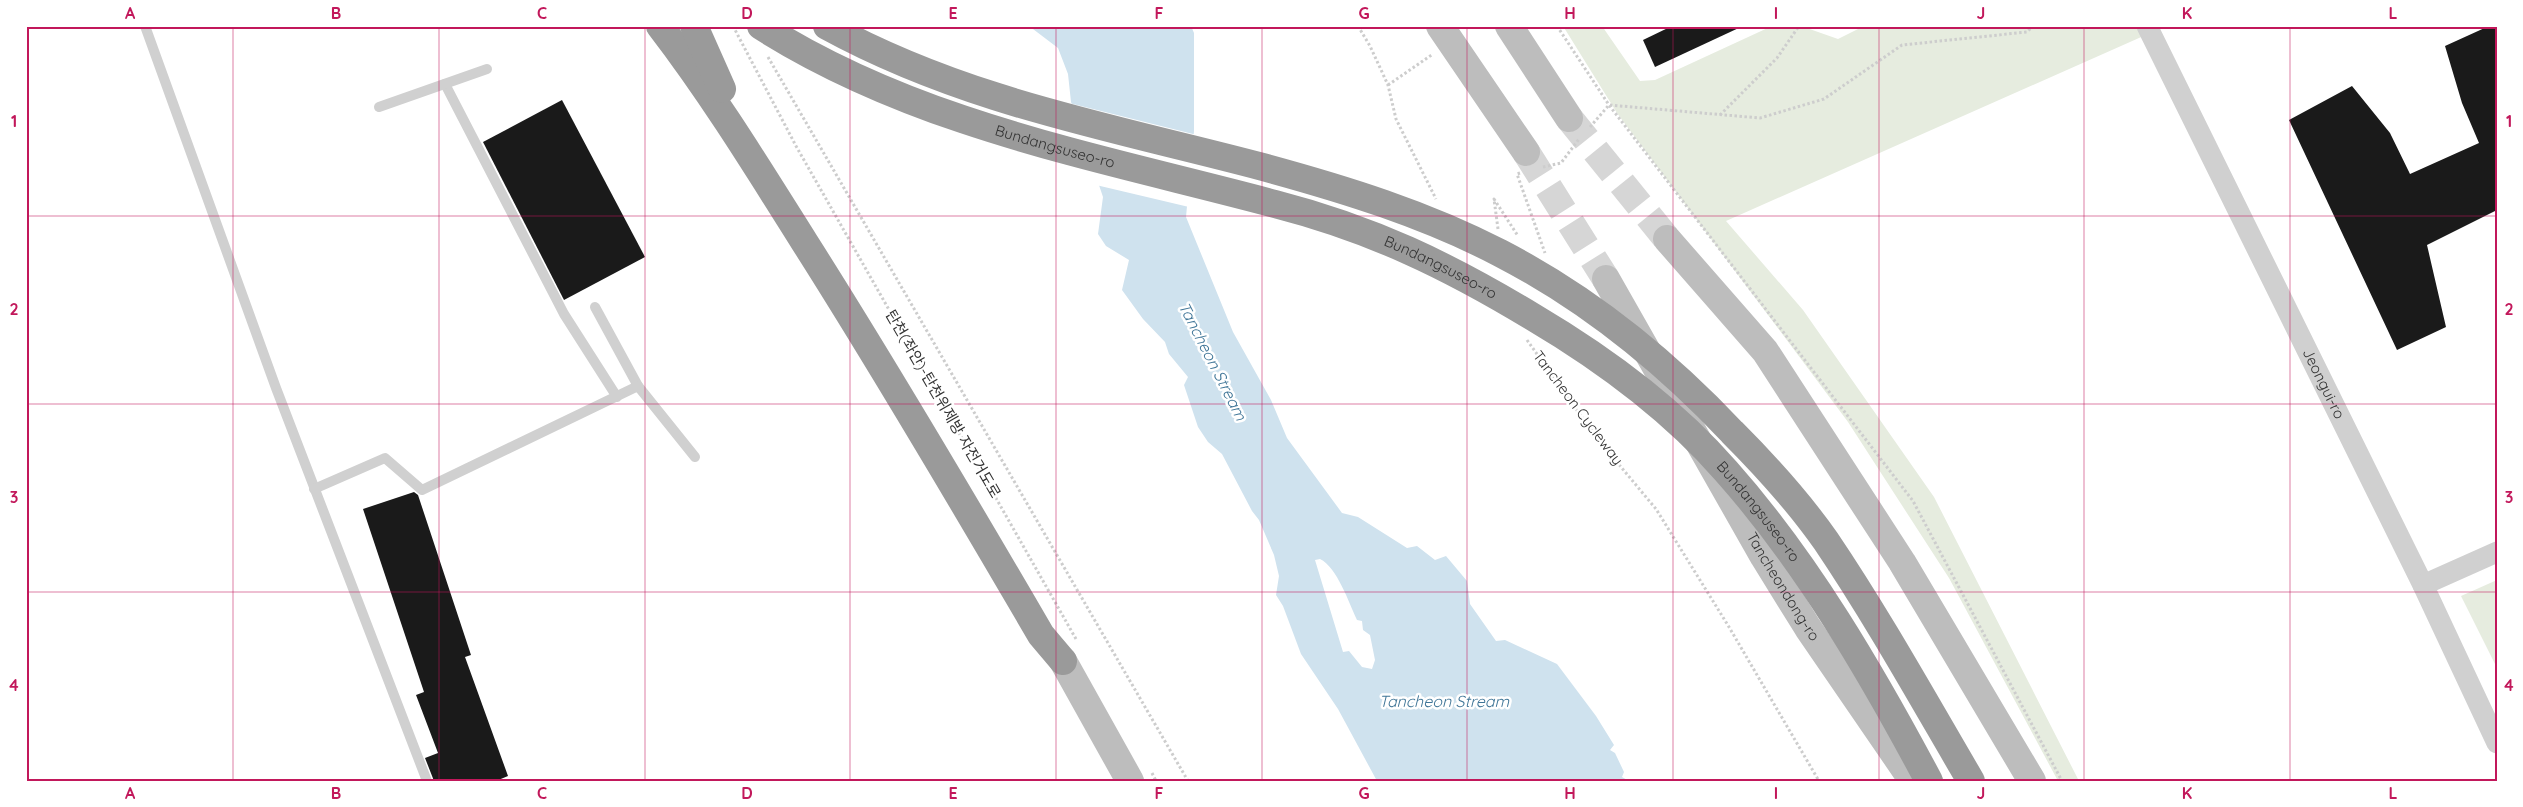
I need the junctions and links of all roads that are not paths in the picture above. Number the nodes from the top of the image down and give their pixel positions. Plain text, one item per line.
1 (145, 26) edge
2 (660, 26) edge
3 (694, 26) edge
4 (827, 26) edge
5 (1509, 26) edge
6 (2148, 26) edge
7 (1446, 34) edge
8 (763, 39) edge
9 (487, 69) dead end
10 (445, 84) junction
11 (378, 107) dead end
12 (1578, 129) tunnel mouth
13 (1526, 167) tunnel mouth
14 (1667, 239) tunnel mouth
15 (1606, 279) tunnel mouth
16 (595, 306) dead end
17 (638, 386) junction
18 (617, 397) junction
19 (695, 457) dead end
20 (314, 489) junction
21 (2497, 552) edge
22 (2423, 585) junction
23 (1070, 651) junction
24 (2497, 743) edge
25 (1141, 776) edge
26 (427, 781) edge
27 (1913, 781) edge
28 (1929, 781) edge
29 (1971, 781) edge
30 (2032, 781) edge

1 - 20 lane
2 - 23 highway
3 - 23 highway
4 - 29 highway, Bundangsuseo-ro
5 - 12 street
6 - 22 street, Jeongui-ro
7 - 13 street
8 - 28 highway, Bundangsuseo-ro
9 - 10 lane
10 - 11 lane
10 - 18 lane
14 - 30 street
15 - 27 street, Tancheondong-ro
16 - 17 lane
17 - 18 lane
17 - 19 lane
18 - 20 lane
20 - 26 lane
21 - 22 street
22 - 24 street, Jeongui-ro
23 - 25 street

